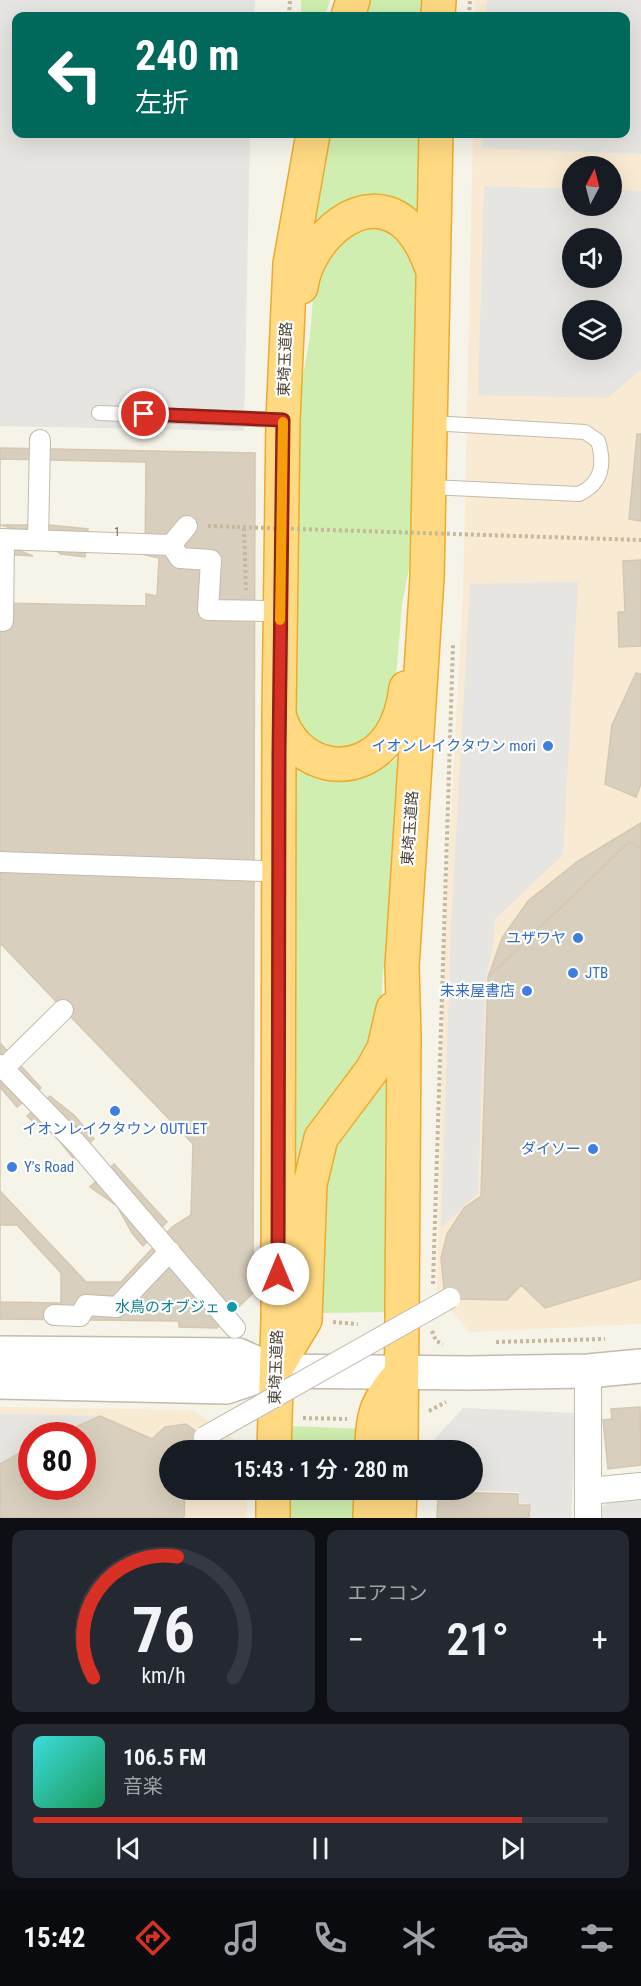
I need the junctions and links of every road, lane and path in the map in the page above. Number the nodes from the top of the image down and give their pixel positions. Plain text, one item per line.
1 (313, 138) edge
2 (436, 138) edge
3 (435, 275) junction
4 (283, 406) junction
5 (99, 413) dead end
6 (431, 423) junction
7 (40, 440) dead end
8 (443, 488) junction
9 (187, 526) joint
10 (244, 528) junction
11 (456, 536) dead end
12 (2, 539) edge
13 (38, 540) junction
14 (641, 540) edge
15 (171, 545) junction
16 (427, 578) junction
17 (247, 610) junction
18 (266, 611) dead end
19 (3, 621) dead end
20 (453, 640) dead end
21 (279, 715) junction
22 (0, 862) edge
23 (263, 871) dead end
24 (402, 966) junction
25 (63, 1010) dead end
26 (2, 1066) edge
27 (170, 1251) junction
28 (442, 1297) joint
29 (54, 1315) dead end
30 (432, 1319) dead end
31 (332, 1322) dead end
32 (368, 1325) dead end
33 (236, 1328) dead end
34 (606, 1339) dead end
35 (489, 1342) dead end
36 (454, 1343) dead end
37 (0, 1353) edge
38 (641, 1366) edge
39 (274, 1371) junction
40 (588, 1371) junction
41 (402, 1372) junction
42 (0, 1382) edge
43 (299, 1418) dead end
44 (352, 1419) dead end
45 (204, 1437) dead end
46 (274, 1440) edge
47 (372, 1440) edge
48 (400, 1440) edge
49 (641, 1486) edge
50 (589, 1491) junction
51 (273, 1500) edge
52 (371, 1500) edge
53 (400, 1500) edge
54 (273, 1518) edge
55 (370, 1518) edge
56 (399, 1518) edge
57 (588, 1518) edge

1 - 4 highway, 東埼玉道路
2 - 3 highway, 東埼玉道路
3 - 4 highway
3 - 6 highway, 東埼玉道路
4 - 5 lane
4 - 21 highway, 東埼玉道路
6 - 8 highway, 東埼玉道路
6 - 8 lane
7 - 13 street
8 - 11 path
8 - 16 highway, 東埼玉道路
9 - 10 path, bridge
9 - 15 street
10 - 14 path, bridge
10 - 17 path
12 - 13 street
12 - 19 street
13 - 15 street
15 - 17 street
16 - 21 highway
16 - 24 highway, 東埼玉道路
17 - 18 street
20 - 28 path
21 - 39 highway, 東埼玉道路
22 - 23 street
24 - 39 highway
24 - 41 highway, 東埼玉道路
25 - 26 street
26 - 27 street
27 - 29 street
27 - 33 street
28 - 45 street, bridge
30 - 36 path
31 - 32 path
34 - 35 path
37 - 39 street
38 - 40 street
39 - 41 street
39 - 42 street
39 - 46 highway, 東埼玉道路
40 - 41 street
40 - 50 street
41 - 47 highway
41 - 48 highway, 東埼玉道路
43 - 44 path
49 - 50 street
50 - 57 street
51 - 54 highway
52 - 55 highway
53 - 56 highway

